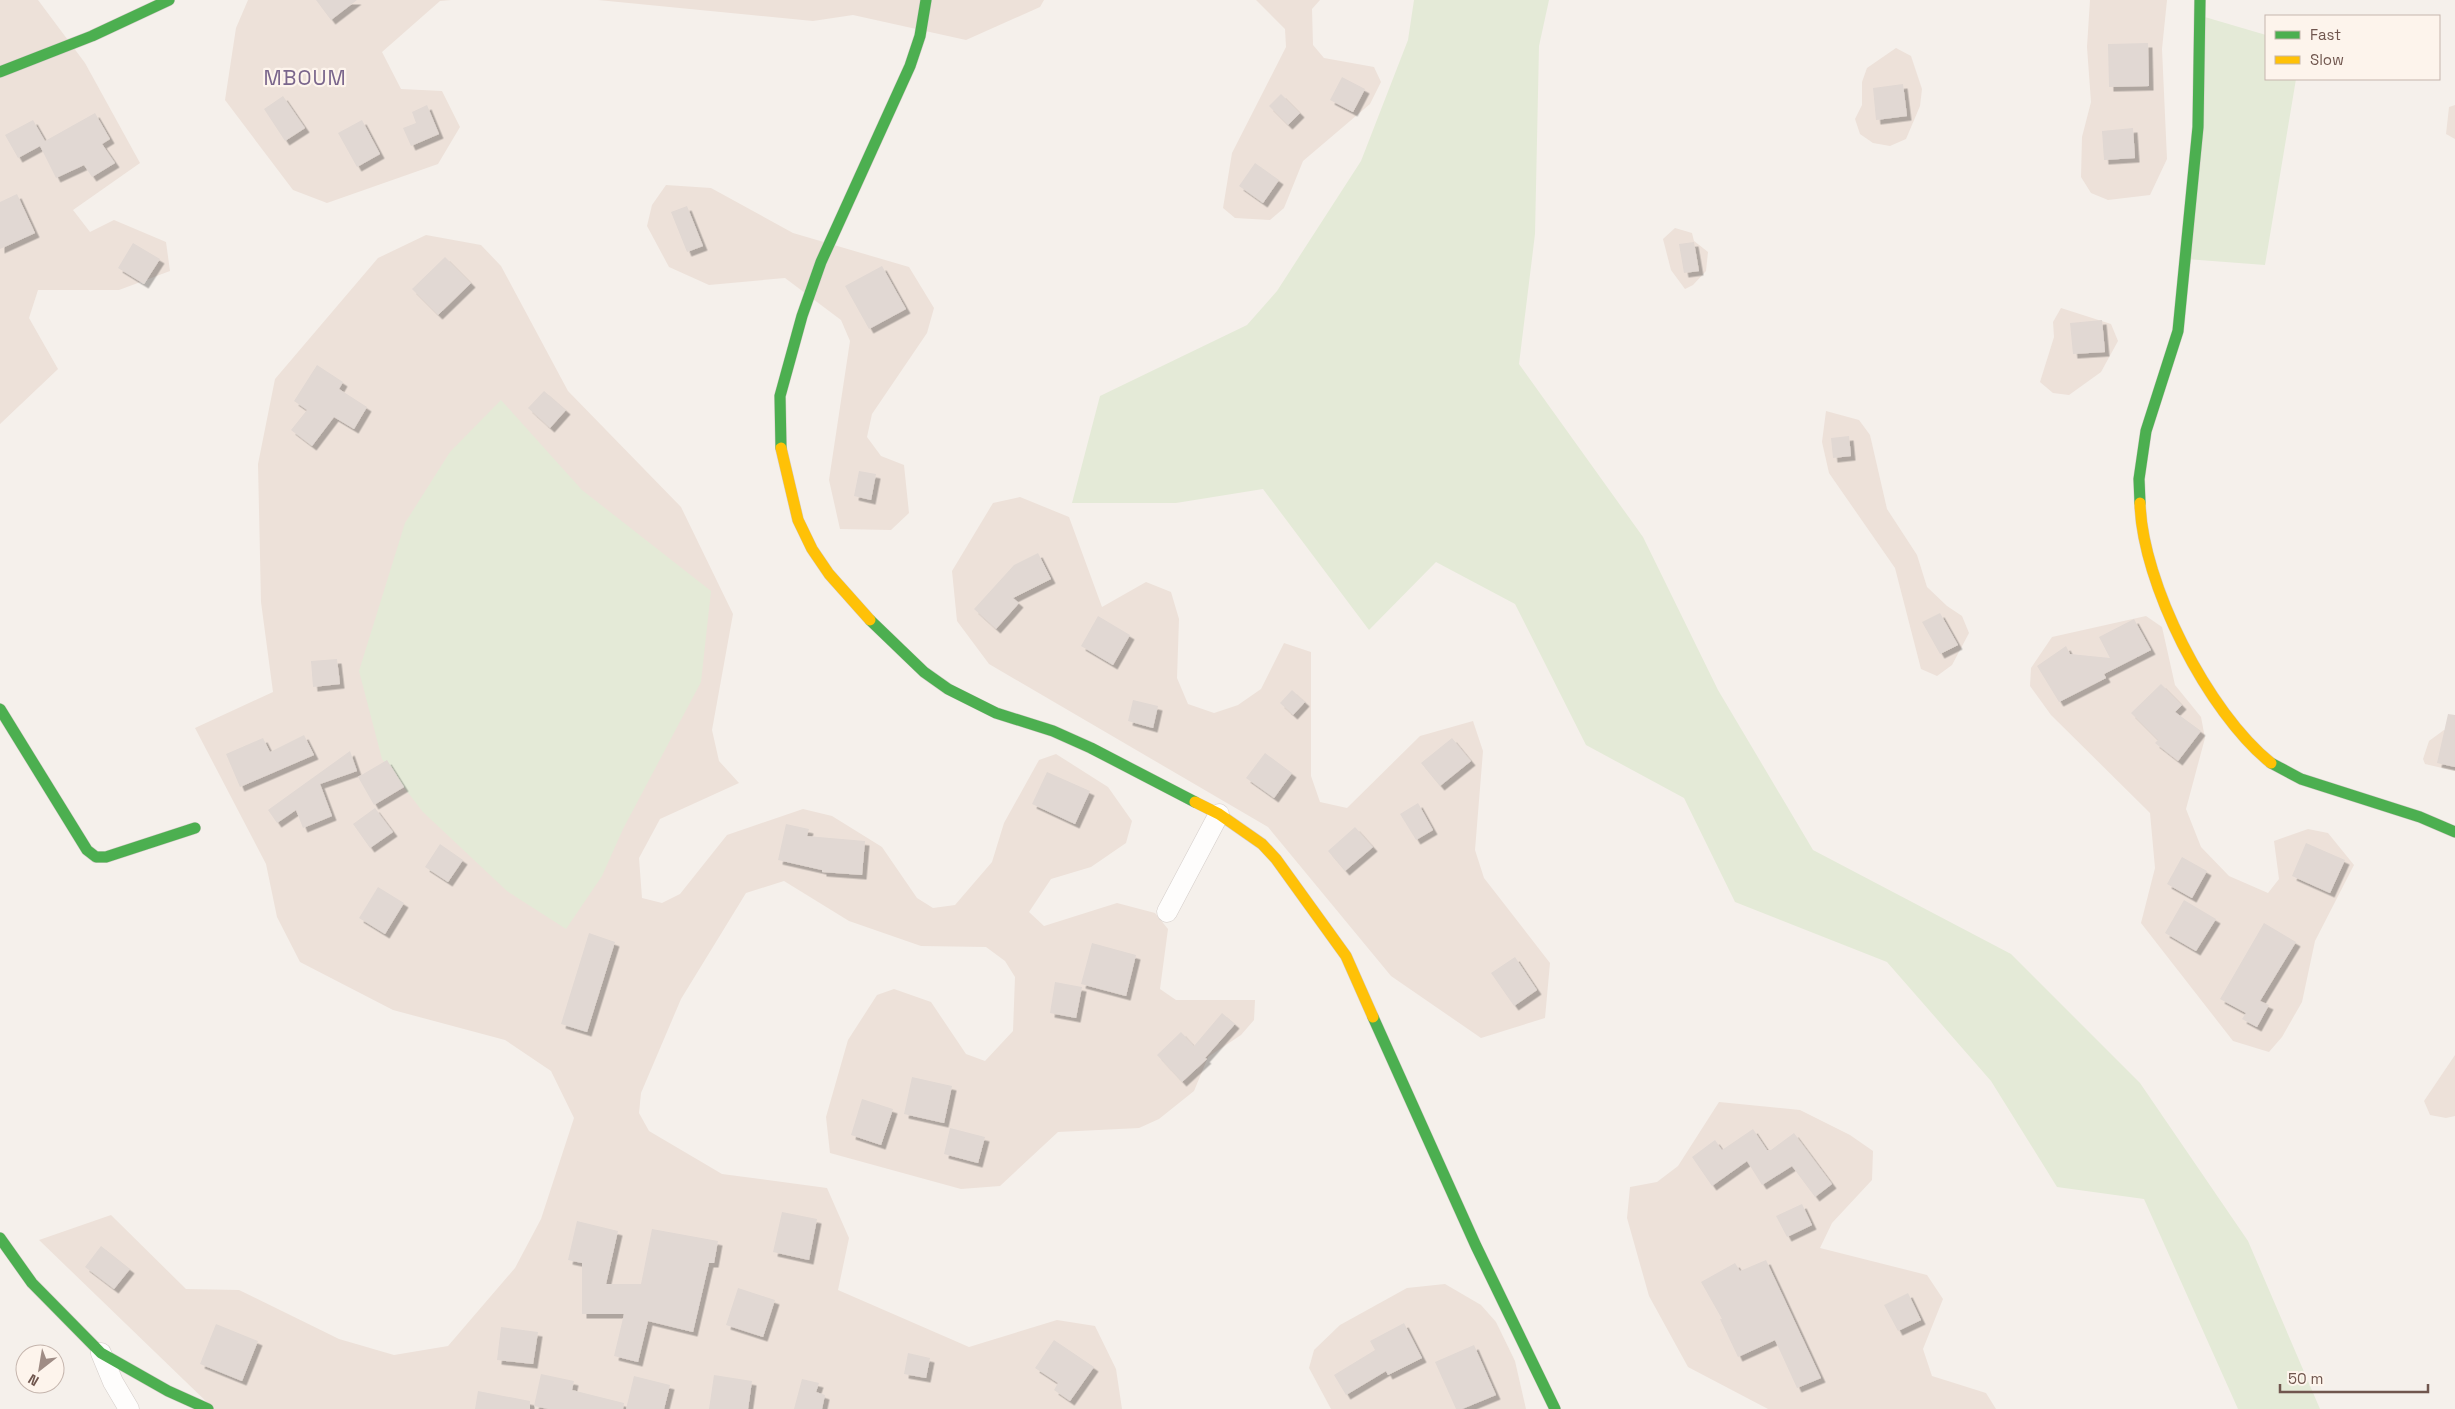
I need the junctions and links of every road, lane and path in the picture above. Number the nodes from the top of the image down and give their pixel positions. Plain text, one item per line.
1 (170, 0) edge
2 (926, 0) edge
3 (2200, 0) edge
4 (0, 72) edge
5 (0, 709) edge
6 (1219, 814) junction
7 (195, 828) dead end
8 (2455, 832) edge
9 (1167, 912) dead end
10 (0, 1238) edge
11 (101, 1353) junction
12 (129, 1409) edge
13 (208, 1409) edge
14 (1555, 1409) edge

1 - 4 street
2 - 6 street
3 - 8 street
5 - 7 street
6 - 9 street
6 - 14 street
10 - 11 street
11 - 12 street
11 - 13 street

